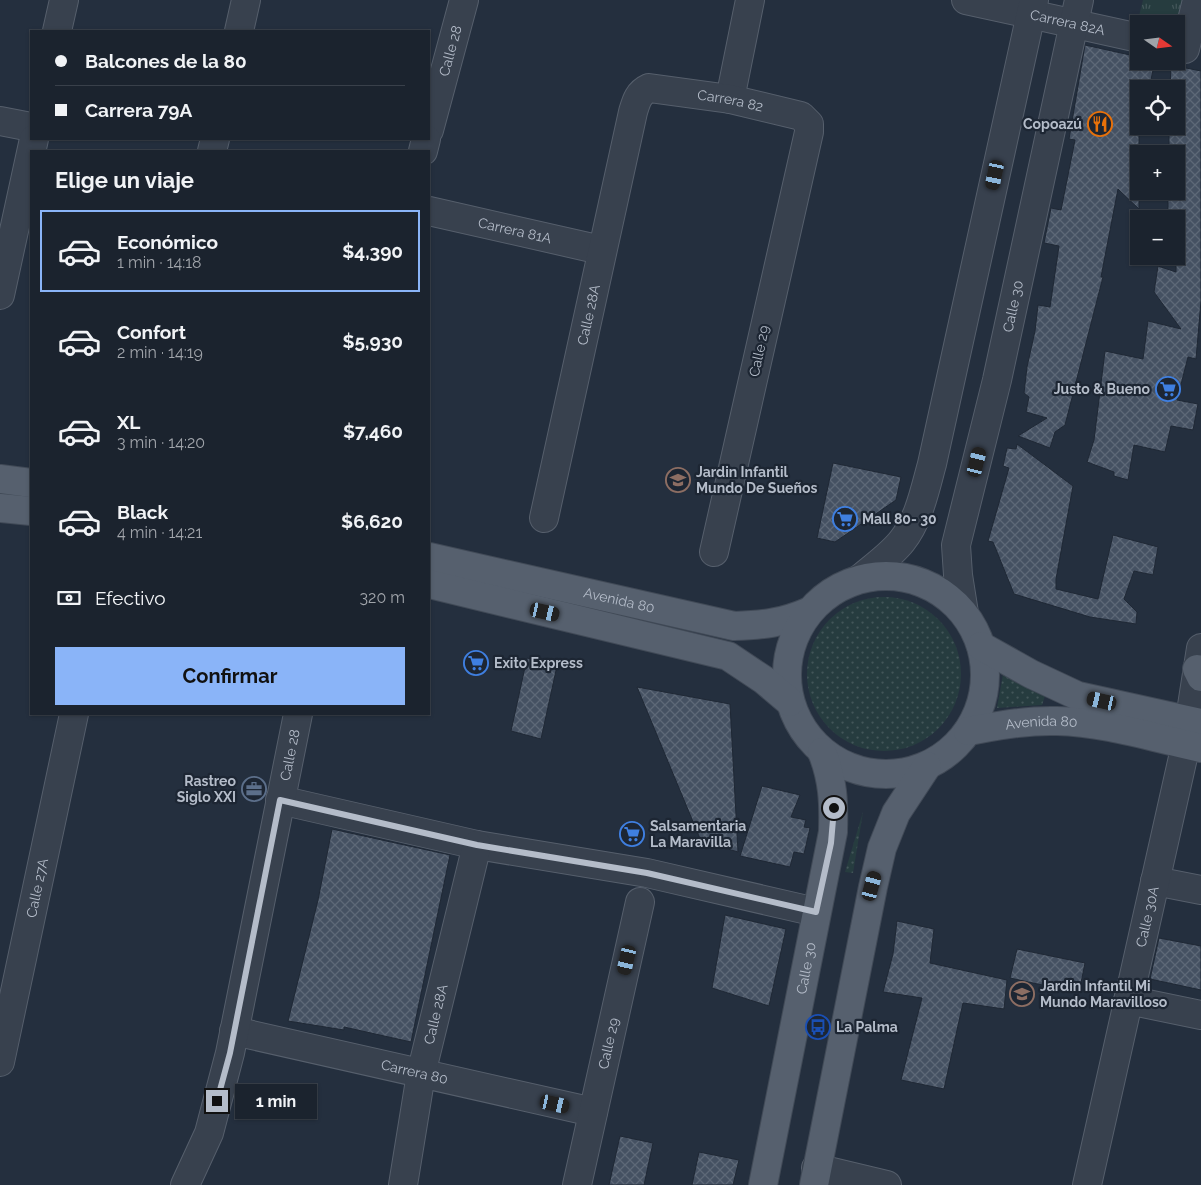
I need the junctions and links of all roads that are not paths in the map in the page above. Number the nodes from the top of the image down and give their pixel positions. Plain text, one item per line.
1 (64, 0) edge
2 (246, 0) edge
3 (464, 0) edge
4 (750, 0) edge
5 (966, 0) edge
6 (1197, 0) edge
7 (1032, 7) edge
8 (1076, 12) edge
9 (57, 30) edge
10 (239, 30) edge
11 (1130, 34) edge
12 (1187, 49) edge
13 (730, 99) junction
14 (633, 112) joint
15 (0, 121) edge
16 (430, 126) edge
17 (30, 127) edge
18 (806, 151) joint
19 (30, 157) edge
20 (430, 211) edge
21 (601, 250) junction
22 (0, 295) edge
23 (0, 479) edge
24 (30, 483) edge
25 (0, 508) edge
26 (30, 511) edge
27 (544, 518) dead end
28 (714, 552) dead end
29 (430, 558) edge
30 (861, 578) junction
31 (430, 584) edge
32 (810, 611) junction
33 (964, 613) junction
34 (981, 646) junction
35 (1200, 665) edge
36 (790, 702) junction
37 (74, 715) edge
38 (298, 715) edge
39 (968, 731) junction
40 (1194, 734) edge
41 (822, 752) junction
42 (927, 766) junction
43 (280, 800) junction
44 (477, 845) junction
45 (1155, 881) junction
46 (1201, 890) edge
47 (640, 902) dead end
48 (816, 912) junction
49 (1128, 1000) junction
50 (1201, 1015) edge
51 (234, 1031) junction
52 (0, 1062) edge
53 (421, 1074) junction
54 (593, 1112) junction
55 (815, 1177) edge
56 (186, 1185) edge
57 (403, 1185) edge
58 (576, 1185) edge
59 (763, 1185) edge
60 (887, 1185) edge
61 (1087, 1185) edge

1 - 9 street
2 - 10 street
3 - 16 street, Calle 28
4 - 13 street
5 - 7 street, Carrera 82A
6 - 12 street
7 - 8 street, Carrera 82A
7 - 30 street
8 - 11 street, Carrera 82A
8 - 33 street, Calle 30
13 - 14 street, Carrera 82
13 - 18 street, Carrera 82
14 - 21 street, Calle 28A
15 - 17 street
18 - 28 street, Calle 29
19 - 22 street
20 - 21 street, Carrera 81A
21 - 27 street, Calle 28A
23 - 24 main road
25 - 26 main road
29 - 32 main road, Avenida 80
30 - 32 main road
30 - 33 main road
31 - 36 main road, Avenida 80
32 - 36 main road
33 - 34 main road
34 - 39 main road
34 - 40 main road, Avenida 80
35 - 40 street, Calle 30A
36 - 41 main road
37 - 52 street, Calle 27A
38 - 43 street, Calle 28
39 - 40 main road, Avenida 80
39 - 42 main road
40 - 45 street, Calle 30A
41 - 42 main road
41 - 48 main road, Calle 30
42 - 55 main road
43 - 44 street
43 - 51 street, Calle 28
44 - 48 street
44 - 53 street, Calle 28A
45 - 46 street
45 - 49 street, Calle 30A
47 - 54 street, Calle 29
48 - 59 main road, Calle 30
49 - 50 street
49 - 61 street, Calle 30A
51 - 53 street, Carrera 80
51 - 56 street, Calle 28
53 - 54 street, Carrera 80
53 - 57 street, Calle 28A
54 - 58 street, Calle 29
55 - 60 street

